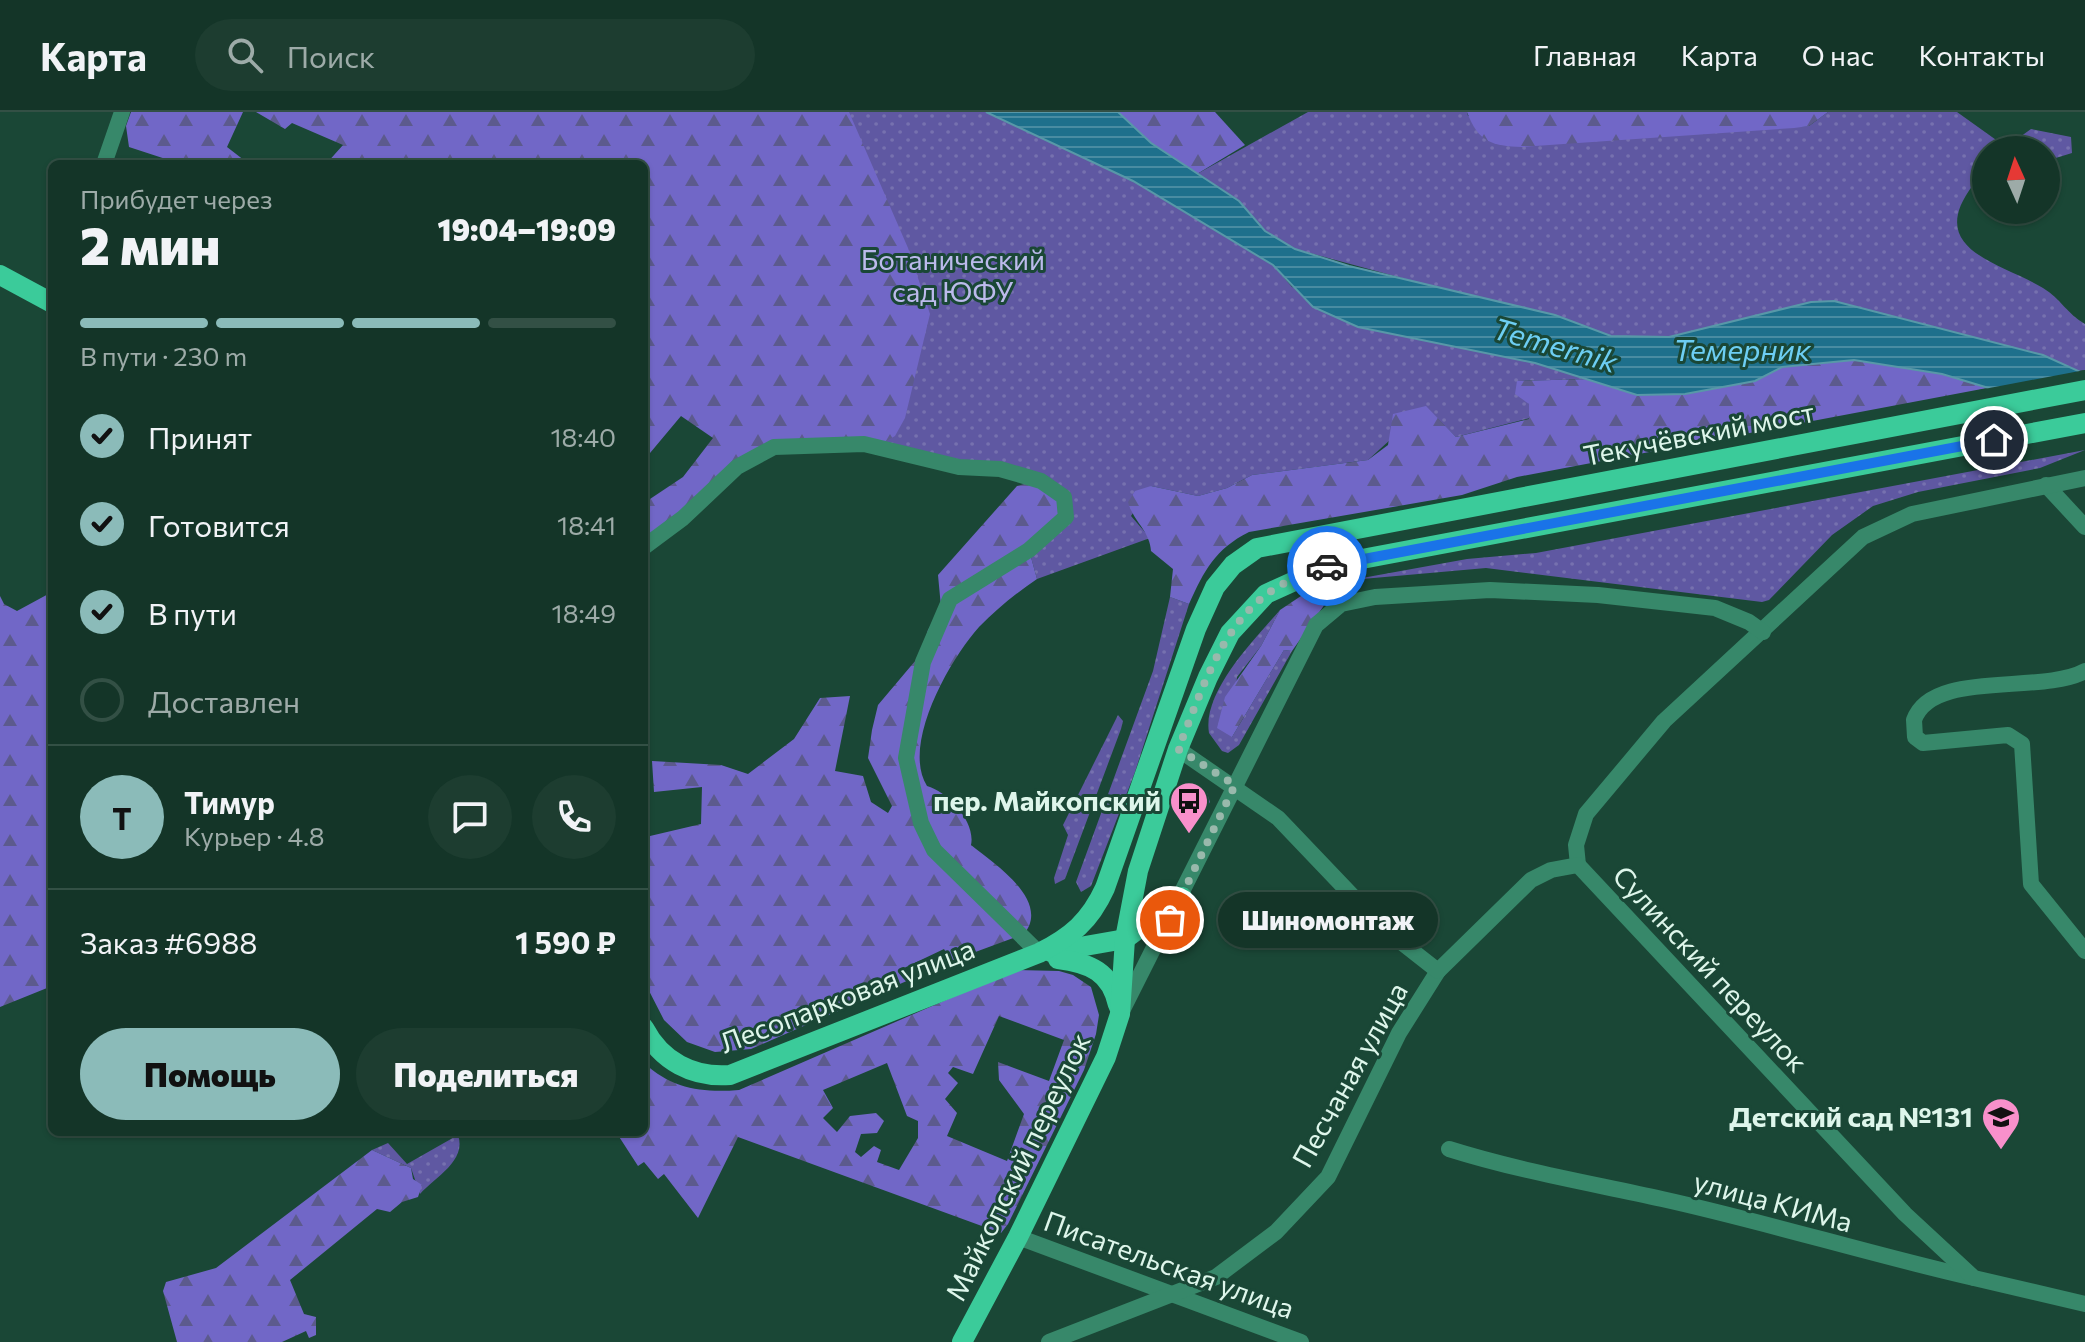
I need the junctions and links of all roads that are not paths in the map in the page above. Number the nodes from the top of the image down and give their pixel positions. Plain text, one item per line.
1 (118, 113) edge
2 (105, 160) edge
3 (0, 275) edge
4 (48, 299) edge
5 (2085, 390) edge
6 (2085, 423) edge
7 (2085, 478) edge
8 (2046, 485) junction
9 (2085, 527) edge
10 (648, 544) edge
11 (1763, 632) junction
12 (2085, 671) edge
13 (1178, 749) junction
14 (1235, 785) junction
15 (1578, 865) junction
16 (1105, 888) junction
17 (1182, 897) junction
18 (1130, 909) junction
19 (1125, 939) junction
20 (2085, 951) edge
21 (1039, 953) junction
22 (1438, 971) junction
23 (1120, 1014) junction
24 (648, 1035) edge
25 (1449, 1149) dead end
26 (1018, 1237) junction
27 (1974, 1278) junction
28 (1173, 1296) junction
29 (2085, 1304) edge
30 (962, 1342) edge
31 (1049, 1342) edge
32 (1301, 1342) edge

1 - 2 street
3 - 4 main road
5 - 16 main road, Текучёвский мост
6 - 13 main road, Майкопский переулок
7 - 8 street
8 - 9 street
8 - 11 street
10 - 21 street
11 - 14 street, Майкопский переулок
11 - 15 street
12 - 20 street
13 - 14 street
13 - 18 main road, Майкопский переулок
14 - 17 street, Майкопский переулок
14 - 22 street
15 - 22 street, Песчаная улица
15 - 27 street, Сулинский переулок
16 - 18 main road
16 - 21 main road
17 - 18 main road
17 - 19 main road
17 - 23 street, Майкопский переулок
18 - 19 main road, Майкопский переулок
19 - 21 main road
19 - 23 main road, Майкопский переулок
21 - 23 main road
21 - 24 main road, Лесопарковая улица
22 - 28 street, Песчаная улица
23 - 26 main road, Майкопский переулок
25 - 27 street, улица КИМа
26 - 28 street, Писательская улица
26 - 30 main road, Майкопский переулок
27 - 29 street, улица КИМа
28 - 31 street, Песчаная улица
28 - 32 street, Писательская улица

